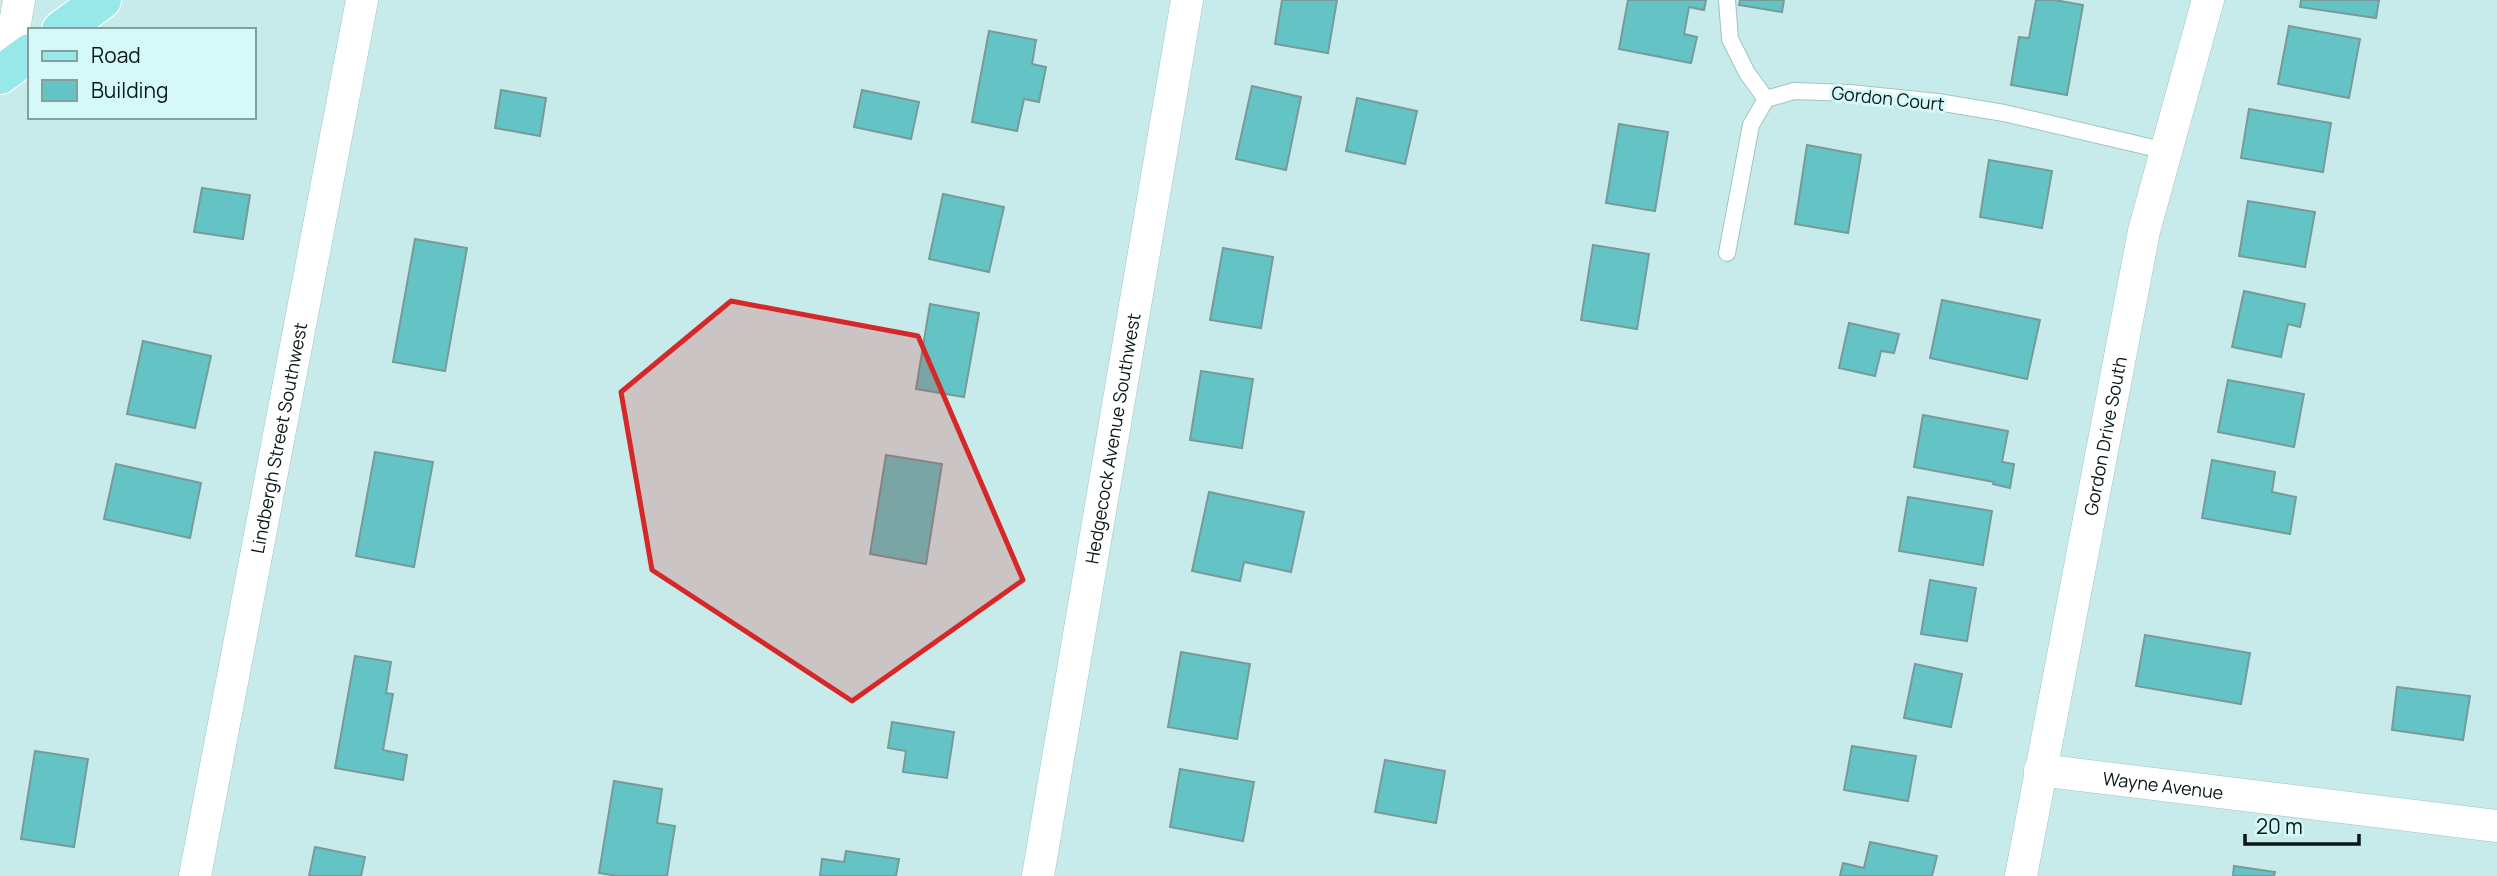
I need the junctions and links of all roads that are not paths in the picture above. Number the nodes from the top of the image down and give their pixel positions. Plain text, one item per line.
1 (19, 0) edge
2 (102, 0) edge
3 (362, 0) edge
4 (1187, 0) edge
5 (1727, 0) edge
6 (2208, 0) edge
7 (64, 28) edge
8 (12, 66) edge
9 (1766, 99) junction
10 (2166, 151) junction
11 (1727, 253) dead end
12 (2040, 770) junction
13 (2497, 826) edge
14 (195, 876) edge
15 (1038, 876) edge
16 (2021, 876) edge

1 - 8 street
2 - 7 main road
3 - 14 street, Lindbergh Street Southwest
4 - 15 street, Hedgecock Avenue Southwest
5 - 9 lane
6 - 10 street, Gordon Drive South
9 - 10 lane, Gordon Court
9 - 11 lane
10 - 12 street, Gordon Drive South
12 - 13 street, Wayne Avenue
12 - 16 street, Gordon Drive South

